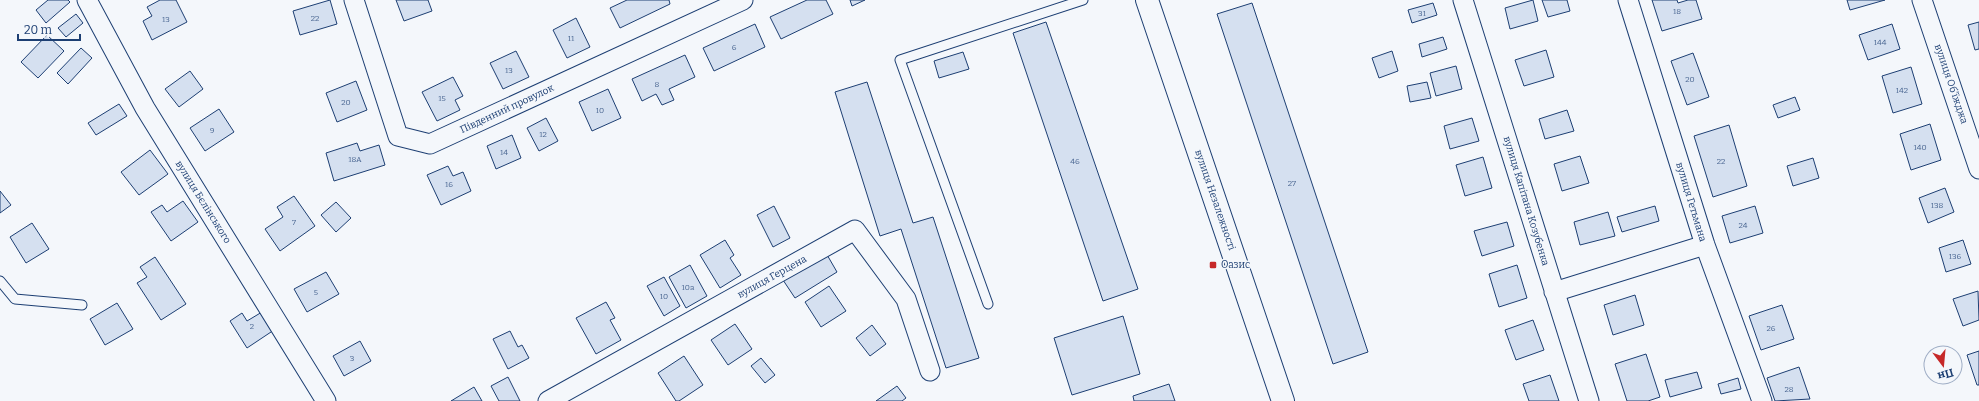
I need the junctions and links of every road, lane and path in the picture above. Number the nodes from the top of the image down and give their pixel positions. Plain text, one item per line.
1 (87, 0) edge
2 (354, 0) edge
3 (743, 0) edge
4 (1083, 0) edge
5 (1147, 0) edge
6 (1463, 0) edge
7 (1628, 0) edge
8 (1922, 0) edge
9 (1979, 169) edge
10 (1705, 245) junction
11 (0, 281) edge
12 (1554, 292) junction
13 (988, 304) dead end
14 (82, 305) dead end
15 (930, 371) dead end
16 (326, 401) edge
17 (548, 401) edge
18 (1283, 401) edge
19 (1589, 401) edge
20 (1762, 401) edge

1 - 16 street, вулиця Бєлінського
2 - 3 street, Південний провулок
4 - 13 lane
5 - 18 street, вулиця Незалежності
6 - 12 street, вулиця Капітана Козубенка
7 - 10 street, вулиця Гетьмана
8 - 9 street, вулиця Обʼїжджа
10 - 12 street
10 - 20 street, вулиця Гетьмана
11 - 14 lane
12 - 19 street, вулиця Капітана Козубенка
15 - 17 street, вулиця Герцена

